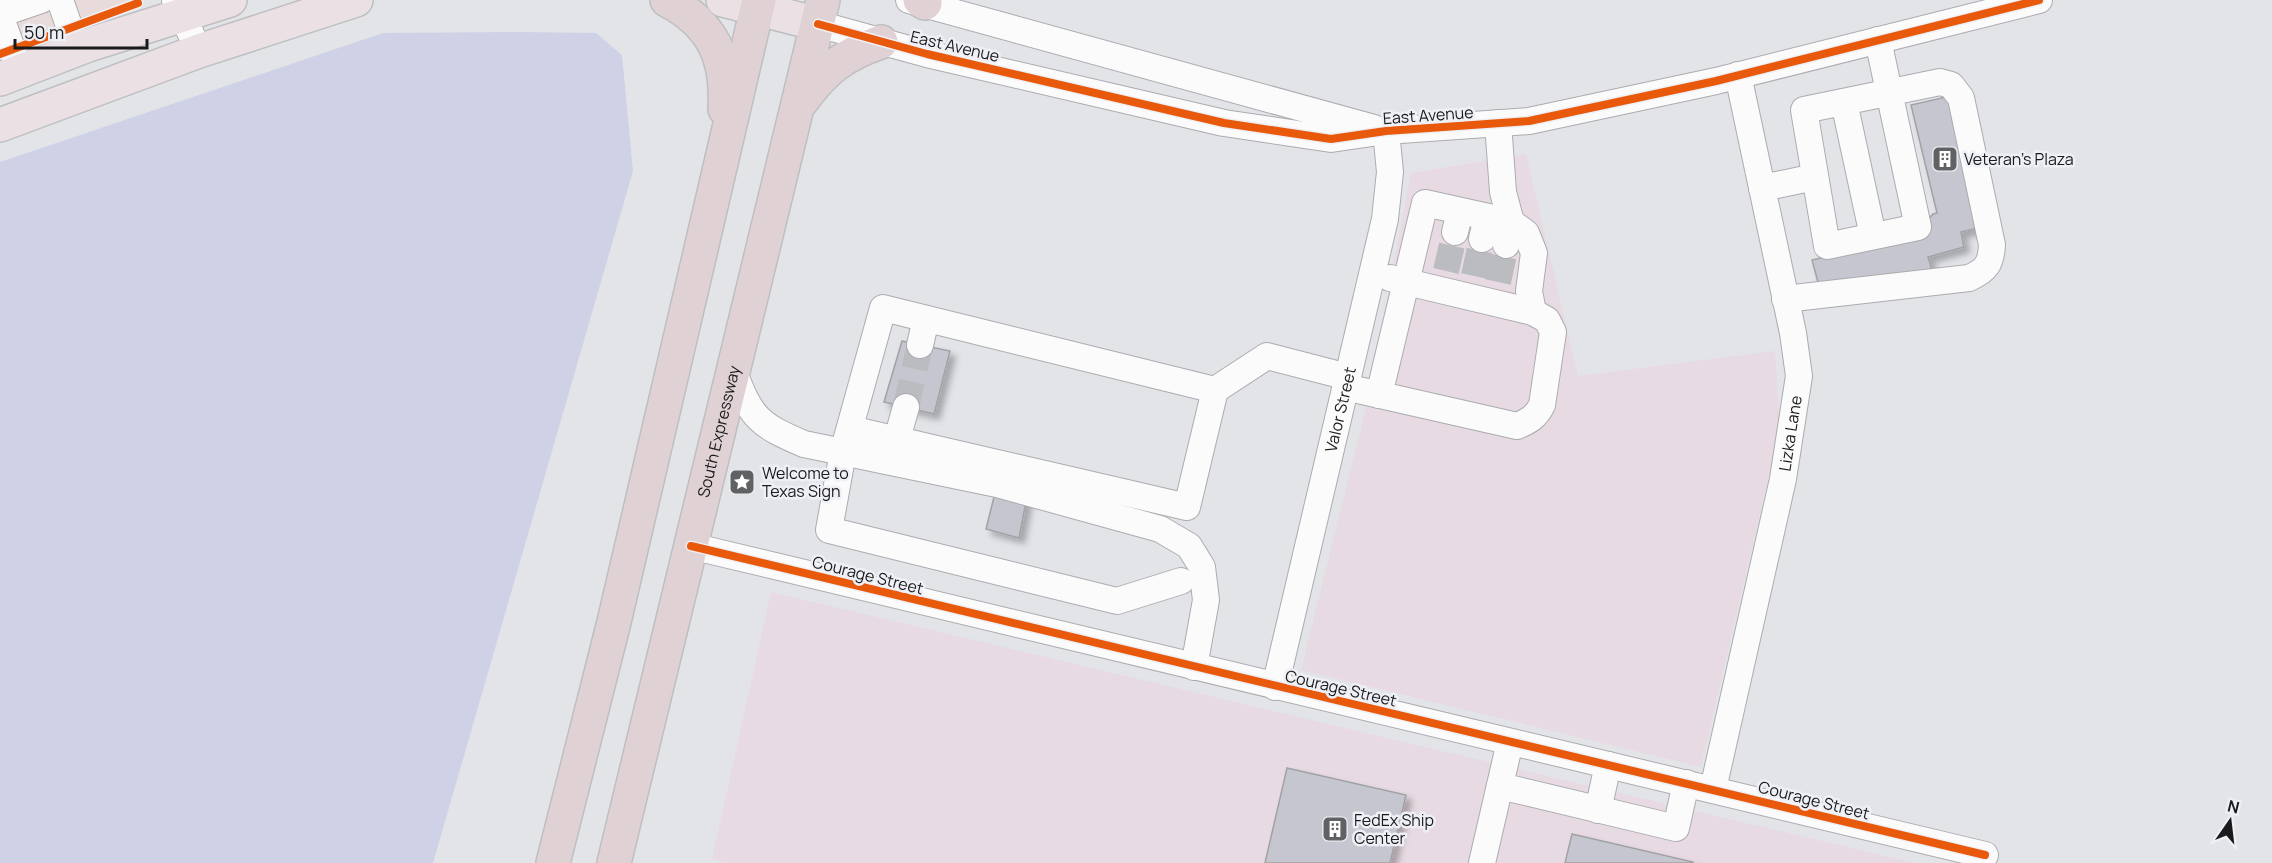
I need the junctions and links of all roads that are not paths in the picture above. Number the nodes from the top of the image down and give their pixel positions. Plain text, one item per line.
1 (60, 0) edge
2 (230, 0) edge
3 (356, 0) edge
4 (667, 0) edge
5 (723, 0) edge
6 (2039, 0) edge
7 (918, 1) edge
8 (758, 4) edge
9 (14, 7) edge
10 (179, 8) edge
11 (820, 12) edge
12 (1878, 39) junction
13 (881, 42) junction
14 (77, 50) junction
15 (199, 51) junction
16 (10, 75) edge
17 (1738, 75) junction
18 (1889, 92) junction
19 (1844, 102) junction
20 (799, 106) junction
21 (1498, 123) junction
22 (0, 125) edge
23 (1386, 131) junction
24 (723, 163) junction
25 (1815, 177) junction
26 (1762, 188) junction
27 (1497, 231) junction
28 (1873, 236) junction
29 (1372, 274) junction
30 (1406, 282) junction
31 (1785, 299) junction
32 (1533, 312) junction
33 (926, 319) junction
34 (920, 345) tunnel mouth
35 (734, 372) junction
36 (1347, 382) junction
37 (1215, 390) junction
38 (1379, 395) junction
39 (906, 407) tunnel mouth
40 (897, 439) junction
41 (847, 440) junction
42 (691, 546) junction
43 (1181, 581) dead end
44 (1194, 667) junction
45 (1275, 687) junction
46 (1510, 742) junction
47 (1608, 765) junction
48 (634, 779) junction
49 (1686, 783) junction
50 (1500, 786) junction
51 (1713, 789) junction
52 (1598, 810) junction
53 (1984, 855) dead end
54 (553, 863) edge
55 (614, 863) edge
56 (641, 863) edge
57 (1482, 863) edge

1 - 14 street
2 - 10 main road
3 - 15 main road
4 - 24 highway
5 - 8 main road
6 - 12 street, East Avenue
7 - 23 street, East Avenue
8 - 11 main road
8 - 24 highway
9 - 16 street
10 - 14 main road
10 - 15 street
11 - 13 street, East Avenue
11 - 20 highway, South Expressway
12 - 17 street, East Avenue
12 - 18 street
13 - 20 highway
13 - 23 street, East Avenue
14 - 16 main road
15 - 22 main road
17 - 21 street, East Avenue
17 - 26 street, Lizka Lane
18 - 19 street
18 - 28 street
18 - 31 street
19 - 25 street
19 - 28 street
20 - 35 highway, South Expressway
21 - 23 street, East Avenue
21 - 27 street
23 - 29 street, Valor Street
24 - 54 highway
25 - 26 street
25 - 28 street
26 - 31 street, Lizka Lane
27 - 30 street
27 - 32 street
29 - 30 street
29 - 36 street, Valor Street
30 - 32 street
30 - 38 street
31 - 51 street, Lizka Lane
32 - 38 street
33 - 34 street
33 - 37 street
33 - 41 street
35 - 41 street
35 - 42 highway, South Expressway
36 - 37 street
36 - 38 street
36 - 45 street, Valor Street
37 - 40 street
39 - 40 street
40 - 41 street
41 - 43 street
41 - 44 street
42 - 44 street, Courage Street
42 - 48 highway, South Expressway
44 - 45 street, Courage Street
45 - 46 street, Courage Street
46 - 47 street, Courage Street
46 - 50 street
47 - 49 street, Courage Street
47 - 52 street
48 - 55 highway, South Expressway
48 - 56 highway
49 - 51 street, Courage Street
49 - 52 street
50 - 52 street
50 - 57 street
51 - 53 street, Courage Street

